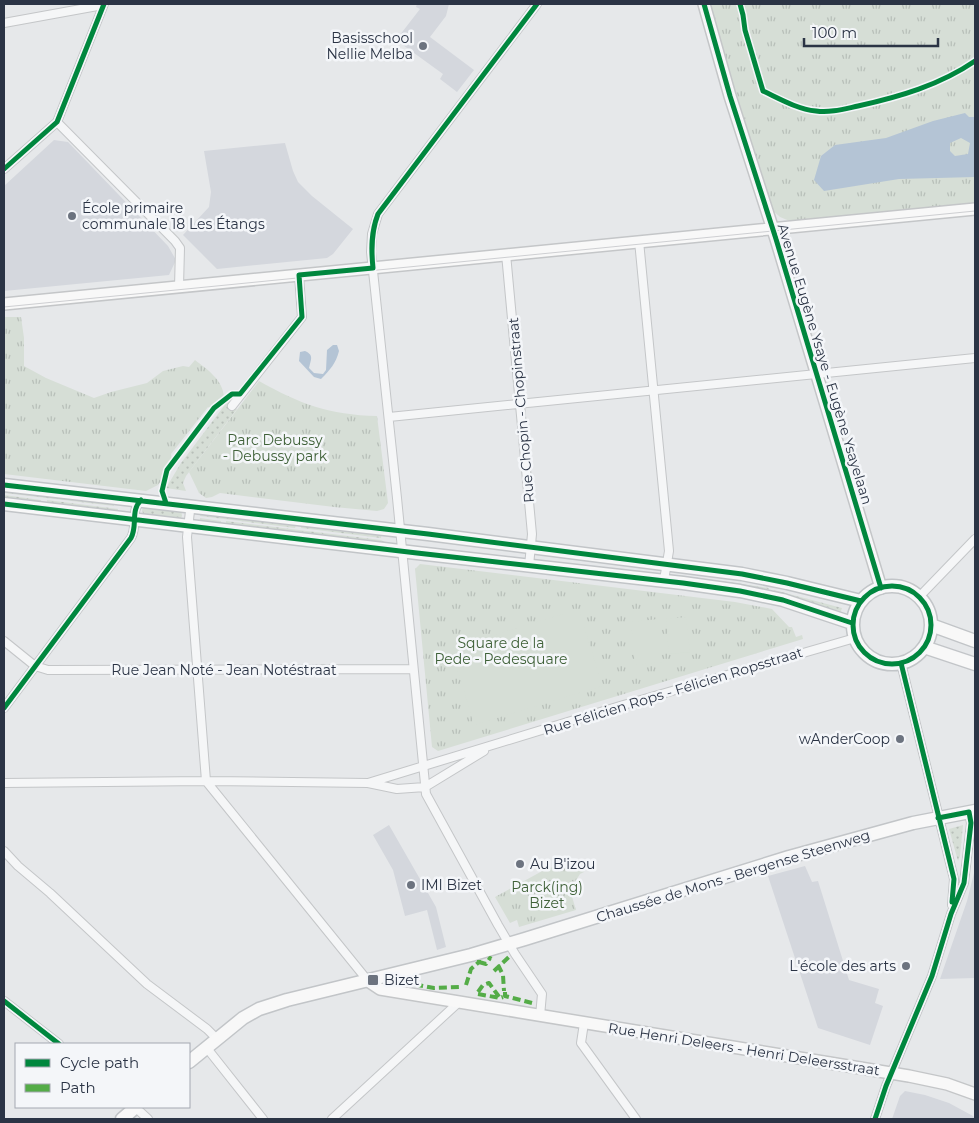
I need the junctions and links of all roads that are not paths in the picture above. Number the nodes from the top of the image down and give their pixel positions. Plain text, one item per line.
1 (537, 4) edge
2 (704, 4) edge
3 (104, 5) edge
4 (4, 23) edge
5 (56, 122) junction
6 (4, 169) edge
7 (975, 209) edge
8 (772, 228) junction
9 (639, 241) junction
10 (506, 254) junction
11 (373, 268) junction
12 (299, 275) junction
13 (178, 287) junction
14 (4, 304) edge
15 (975, 358) edge
16 (816, 374) junction
17 (654, 391) junction
18 (520, 404) junction
19 (232, 406) dead end
20 (389, 416) junction
21 (4, 485) edge
22 (140, 500) junction
23 (4, 504) edge
24 (186, 506) junction
25 (136, 520) junction
26 (187, 527) junction
27 (400, 531) junction
28 (975, 539) edge
29 (531, 547) junction
30 (402, 551) junction
31 (667, 564) junction
32 (529, 566) junction
33 (664, 580) junction
34 (881, 588) junction
35 (918, 597) junction
36 (861, 601) junction
37 (852, 623) junction
38 (931, 624) junction
39 (855, 638) junction
40 (4, 641) edge
41 (975, 641) edge
42 (924, 647) junction
43 (901, 663) junction
44 (975, 664) edge
45 (35, 666) junction
46 (413, 669) junction
47 (198, 671) junction
48 (4, 708) edge
49 (492, 746) junction
50 (423, 765) junction
51 (206, 781) junction
52 (4, 783) edge
53 (368, 783) junction
54 (425, 786) junction
55 (972, 811) edge
56 (938, 818) junction
57 (4, 851) edge
58 (951, 914) junction
59 (509, 944) junction
60 (368, 980) junction
61 (4, 1001) edge
62 (460, 1002) junction
63 (540, 1016) junction
64 (584, 1023) junction
65 (216, 1038) junction
66 (58, 1043) edge
67 (206, 1047) junction
68 (190, 1061) edge
69 (892, 1073) junction
70 (975, 1094) edge
71 (135, 1108) edge
72 (137, 1108) edge
73 (122, 1119) edge
74 (148, 1119) edge
75 (263, 1119) edge
76 (332, 1119) edge
77 (636, 1119) edge
78 (875, 1119) edge

1 - 11 street
2 - 8 street, Avenue Eugène Ysaye - Eugène Ysayelaan
3 - 4 street
3 - 5 street
5 - 6 street
5 - 13 street
7 - 8 street
8 - 9 street
8 - 16 street, Avenue Eugène Ysaye - Eugène Ysayelaan
9 - 10 street
9 - 17 street
10 - 11 street
10 - 18 street, Rue Chopin - Chopinstraat
11 - 12 street
11 - 20 street
12 - 13 street
12 - 19 street
13 - 14 street
15 - 16 street
16 - 17 street
16 - 34 street, Avenue Eugène Ysaye - Eugène Ysayelaan
17 - 18 street
17 - 31 street
18 - 20 street
18 - 29 street, Rue Chopin - Chopinstraat
20 - 27 street
21 - 22 main road
22 - 24 main road
22 - 25 street
23 - 25 main road
24 - 26 street
24 - 27 main road
25 - 26 main road
25 - 45 street
26 - 30 main road
26 - 47 street
27 - 29 main road
27 - 30 street
28 - 35 street
29 - 31 main road
29 - 32 street, Rue Chopin - Chopinstraat
30 - 32 main road
30 - 46 street
31 - 33 street
31 - 36 main road
32 - 33 main road
33 - 37 main road
34 - 35 main road
34 - 36 main road
35 - 38 main road
36 - 37 main road
37 - 39 main road
38 - 41 main road
38 - 42 main road
39 - 43 main road
39 - 49 street, Rue Félicien Rops - Félicien Ropsstraat
40 - 45 street
42 - 43 main road
42 - 44 main road
43 - 56 street
45 - 47 street, Rue Jean Noté - Jean Notéstraat
45 - 48 street
46 - 47 street, Rue Jean Noté - Jean Notéstraat
46 - 50 street
47 - 51 street
49 - 50 street, Rue Félicien Rops - Félicien Ropsstraat
49 - 54 street, Rue Félicien Rops - Félicien Ropsstraat
50 - 53 street, Rue Félicien Rops - Félicien Ropsstraat
50 - 54 street
51 - 52 street
51 - 53 street
51 - 60 street
53 - 54 street
54 - 59 street
55 - 56 main road, Chaussée de Mons - Bergense Steenweg
55 - 58 street
56 - 58 street
56 - 59 main road, Chaussée de Mons - Bergense Steenweg
57 - 65 street
58 - 69 street
59 - 60 main road, Chaussée de Mons - Bergense Steenweg
59 - 63 street
60 - 62 street, Rue Henri Deleers - Henri Deleersstraat
60 - 65 main road, Chaussée de Mons - Bergense Steenweg
61 - 66 street
62 - 63 street, Rue Henri Deleers - Henri Deleersstraat
62 - 76 street
63 - 64 street, Rue Henri Deleers - Henri Deleersstraat
64 - 69 street, Rue Henri Deleers - Henri Deleersstraat
64 - 77 street
65 - 67 main road, Chaussée de Mons - Bergense Steenweg
67 - 68 main road, Chaussée de Mons - Bergense Steenweg
67 - 75 street
69 - 70 street, Rue Henri Deleers - Henri Deleersstraat
69 - 78 street
71 - 73 main road
72 - 74 street

